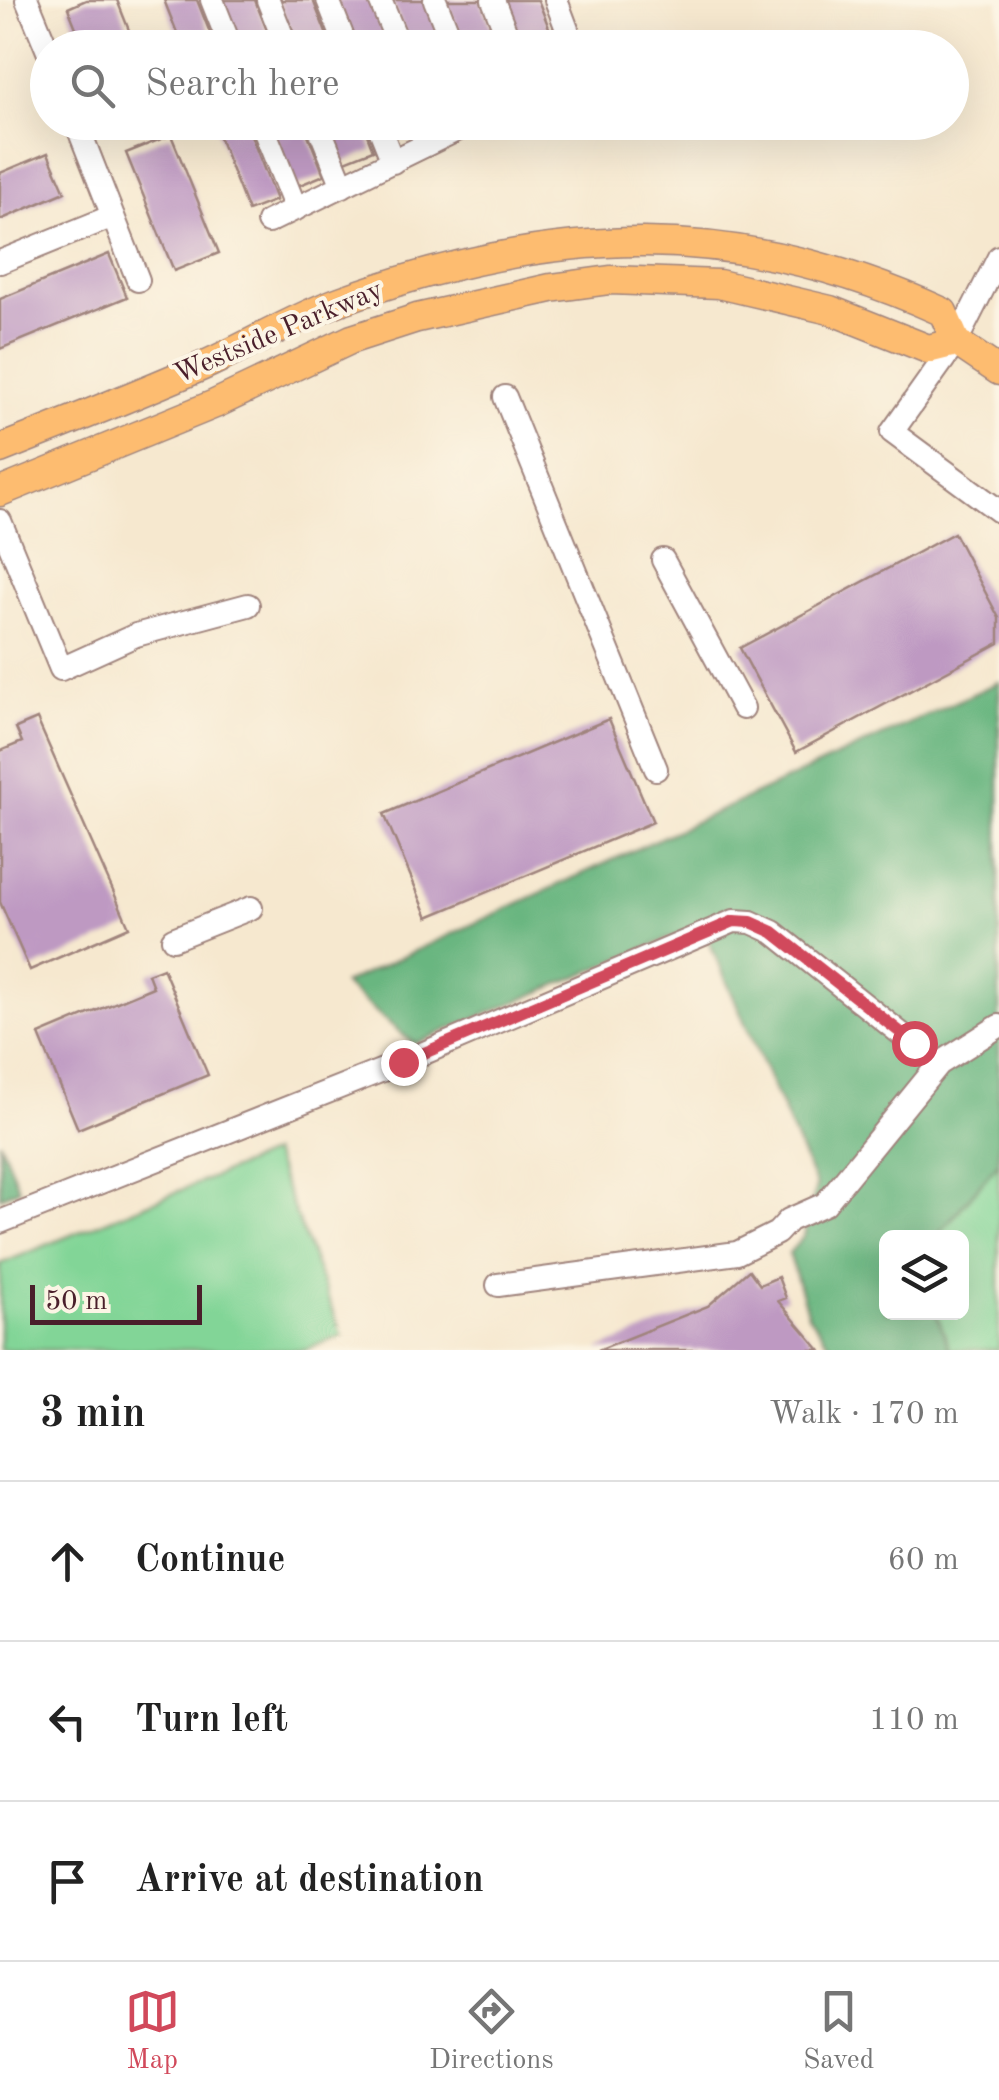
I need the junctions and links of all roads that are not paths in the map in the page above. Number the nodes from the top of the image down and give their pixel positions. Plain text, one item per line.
1 (27, 0) edge
2 (212, 0) edge
3 (268, 0) edge
4 (328, 0) edge
5 (380, 0) edge
6 (435, 0) edge
7 (494, 0) edge
8 (556, 0) edge
9 (39, 30) edge
10 (224, 30) edge
11 (280, 30) edge
12 (340, 30) edge
13 (392, 30) edge
14 (447, 30) edge
15 (505, 30) edge
16 (567, 30) edge
17 (83, 140) edge
18 (269, 140) edge
19 (324, 140) edge
20 (384, 140) edge
21 (422, 140) edge
22 (393, 162) junction
23 (343, 186) junction
24 (296, 210) junction
25 (113, 216) junction
26 (268, 222) dead end
27 (999, 256) edge
28 (0, 262) edge
29 (138, 280) dead end
30 (956, 342) junction
31 (999, 370) edge
32 (505, 397) dead end
33 (0, 449) edge
34 (0, 492) edge
35 (999, 511) edge
36 (0, 520) edge
37 (663, 560) dead end
38 (248, 604) dead end
39 (742, 708) dead end
40 (656, 769) dead end
41 (251, 908) dead end
42 (172, 940) dead end
43 (999, 1026) edge
44 (939, 1064) junction
45 (0, 1222) edge
46 (498, 1285) dead end

1 - 9 street
2 - 10 street
3 - 11 street
4 - 12 street
5 - 13 street
6 - 14 street
7 - 15 street
8 - 16 street
17 - 25 street
18 - 24 street
19 - 23 street
20 - 22 street
21 - 22 street
22 - 23 street
23 - 24 street
24 - 26 street
25 - 28 street
25 - 29 street
27 - 30 street
30 - 31 main road, Westside Parkway
30 - 33 main road, Westside Parkway
30 - 34 main road, Westside Parkway
30 - 35 street
32 - 40 street
36 - 38 street
37 - 39 street
41 - 42 street
43 - 44 street
44 - 45 street
44 - 46 street

